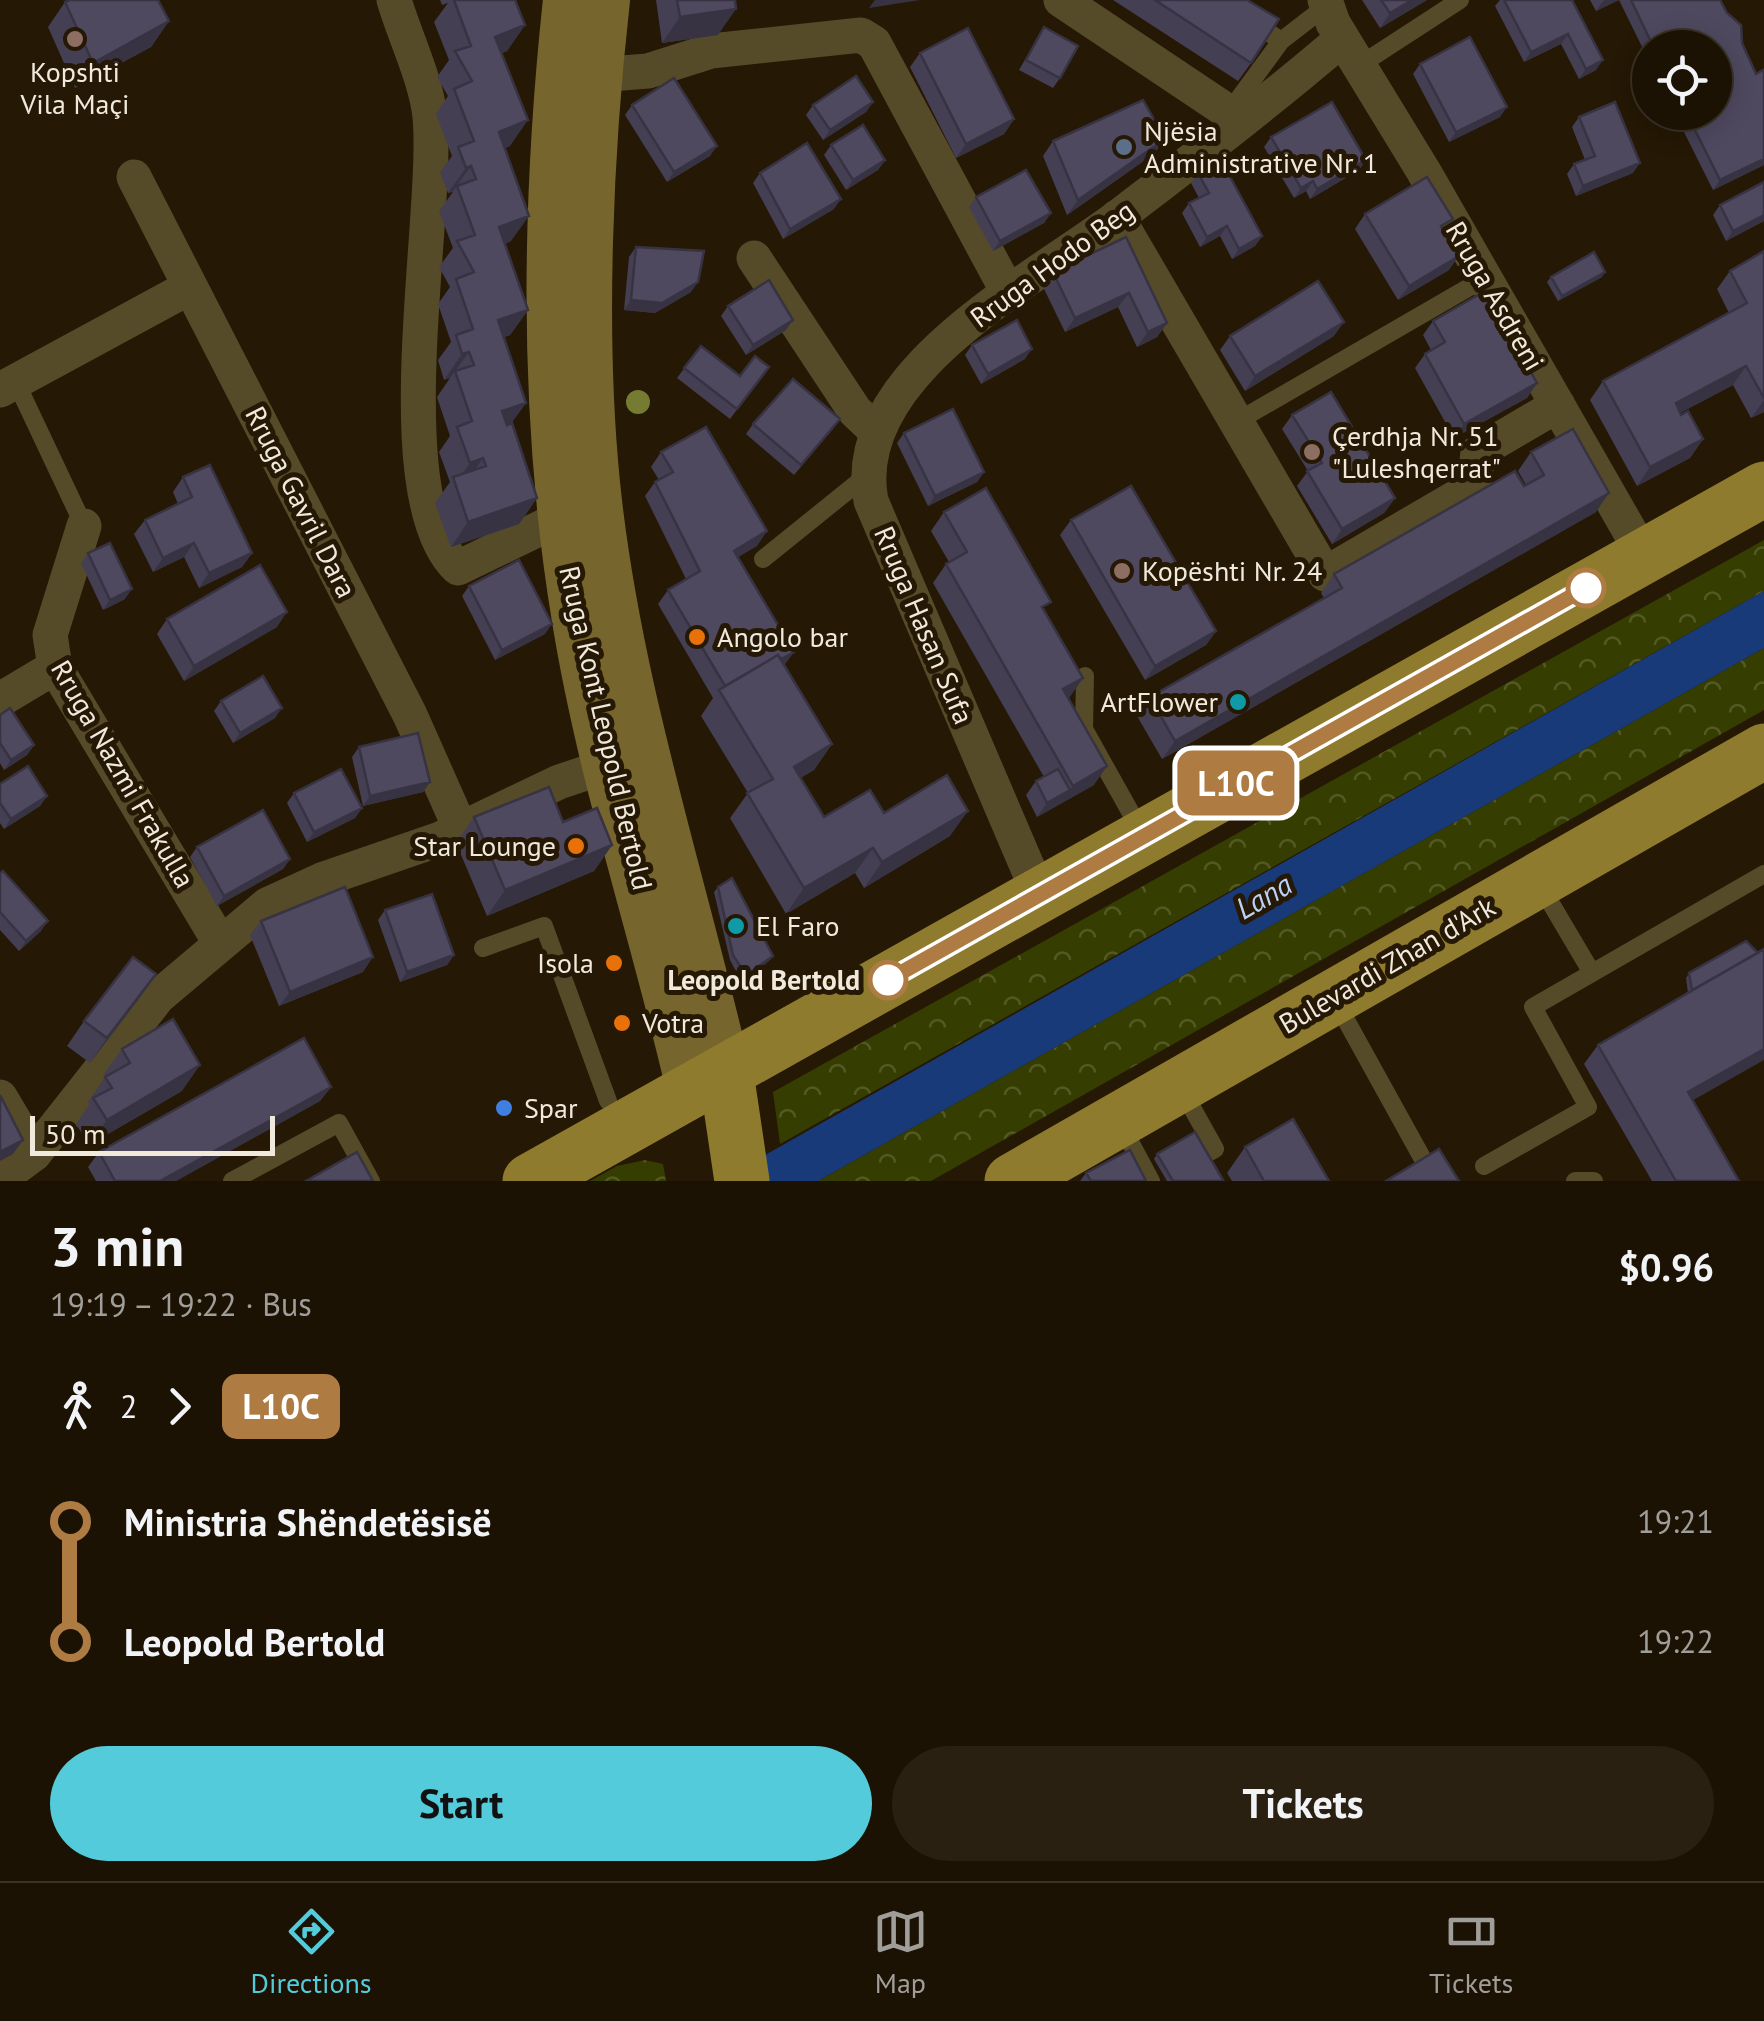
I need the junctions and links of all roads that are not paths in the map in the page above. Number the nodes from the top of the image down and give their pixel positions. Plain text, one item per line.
1 (394, 0) edge
2 (568, 0) edge
3 (605, 0) edge
4 (1061, 0) edge
5 (1222, 0) edge
6 (1460, 0) edge
7 (1325, 4) edge
8 (1281, 42) junction
9 (1351, 52) junction
10 (597, 75) junction
11 (1236, 116) junction
12 (134, 177) dead end
13 (1117, 217) junction
14 (754, 258) dead end
15 (1485, 278) junction
16 (190, 286) junction
17 (1008, 294) junction
18 (8, 386) edge
19 (1558, 404) junction
20 (1236, 422) junction
21 (876, 431) junction
22 (866, 476) junction
23 (1764, 489) edge
24 (561, 518) junction
25 (84, 526) joint
26 (1644, 556) junction
27 (763, 558) edge
28 (54, 667) junction
29 (1085, 676) edge
30 (0, 700) edge
31 (1761, 759) edge
32 (610, 765) junction
33 (461, 830) junction
34 (1143, 835) junction
35 (1764, 874) edge
36 (1538, 880) junction
37 (1039, 894) junction
38 (219, 941) junction
39 (483, 948) dead end
40 (1592, 974) junction
41 (1332, 995) junction
42 (1179, 1085) junction
43 (0, 1097) edge
44 (608, 1101) dead end
45 (1118, 1120) junction
46 (711, 1123) edge
47 (34, 1154) junction
48 (1202, 1156) edge
49 (1484, 1166) dead end
50 (0, 1179) edge
51 (1159, 1180) edge
52 (232, 1181) edge
53 (371, 1181) edge
54 (530, 1181) edge
55 (742, 1181) edge
56 (1012, 1181) edge
57 (1435, 1181) edge
58 (1575, 1181) edge
59 (1594, 1181) edge

1 - 24 street
2 - 24 main road, Rruga Kont Leopold Bertold
3 - 10 main road, Rruga Kont Leopold Bertold
4 - 11 street
5 - 8 lane
6 - 9 lane
7 - 8 lane
7 - 9 street
8 - 11 lane
9 - 11 street, Rruga Hodo Beg
9 - 15 street, Rruga Asdreni
10 - 17 street
10 - 46 main road, Rruga Kont Leopold Bertold
11 - 13 street, Rruga Hodo Beg
12 - 16 street, Rruga Gavril Dara
13 - 17 street, Rruga Hodo Beg
13 - 20 street
14 - 21 street
15 - 19 street, Rruga Asdreni
15 - 20 lane
16 - 18 street
16 - 33 street, Rruga Gavril Dara
17 - 21 street, Rruga Hodo Beg
18 - 25 lane, Rruga Nazmi Frakulla
19 - 20 street
19 - 26 street, Rruga Asdreni
21 - 22 street, Rruga Hodo Beg
22 - 27 lane
22 - 37 street, Rruga Hasan Sufa
23 - 26 main road
24 - 32 main road, Rruga Kont Leopold Bertold
25 - 28 street, Rruga Nazmi Frakulla
26 - 34 main road
28 - 30 street
28 - 38 street, Rruga Nazmi Frakulla
29 - 34 lane
31 - 36 main road, Bulevardi Zhan d'Ark
32 - 33 street
32 - 46 main road, Rruga Kont Leopold Bertold
33 - 38 street
34 - 37 main road
35 - 40 lane
36 - 40 lane
36 - 41 main road, Bulevardi Zhan d'Ark
37 - 46 main road
38 - 47 street
39 - 44 lane
40 - 49 lane
41 - 42 main road, Bulevardi Zhan d'Ark
41 - 57 lane
42 - 45 main road, Bulevardi Zhan d'Ark
42 - 48 lane
43 - 47 street
45 - 51 lane
45 - 56 main road, Bulevardi Zhan d'Ark
46 - 54 main road
46 - 55 main road
47 - 50 street
52 - 53 lane
58 - 59 lane

